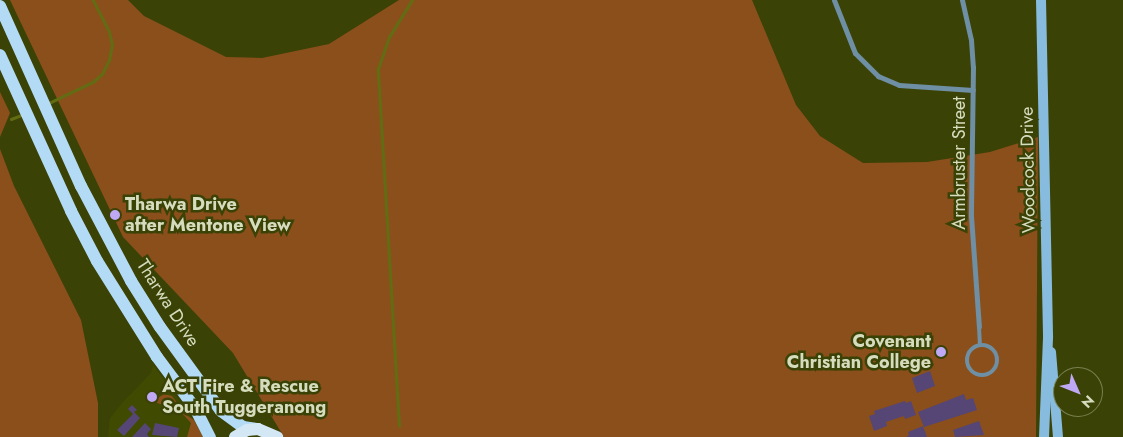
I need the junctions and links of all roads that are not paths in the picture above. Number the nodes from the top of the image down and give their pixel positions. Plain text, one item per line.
1 (834, 0) edge
2 (962, 0) edge
3 (1041, 0) edge
4 (0, 6) edge
5 (0, 55) edge
6 (972, 90) junction
7 (979, 327) joint
8 (1048, 338) junction
9 (980, 345) junction
10 (258, 429) junction
11 (210, 437) edge
12 (234, 437) edge
13 (277, 437) edge
14 (1044, 437) edge
15 (1058, 437) edge

1 - 6 street
2 - 6 street, Armbruster Street
3 - 8 main road, Woodcock Drive
4 - 10 main road, Tharwa Drive
5 - 11 main road
6 - 7 street, Armbruster Street
7 - 9 lane
8 - 14 main road, Woodcock Drive
8 - 15 main road, Woodcock Drive
9 - 9 lane
10 - 12 highway
10 - 13 highway

